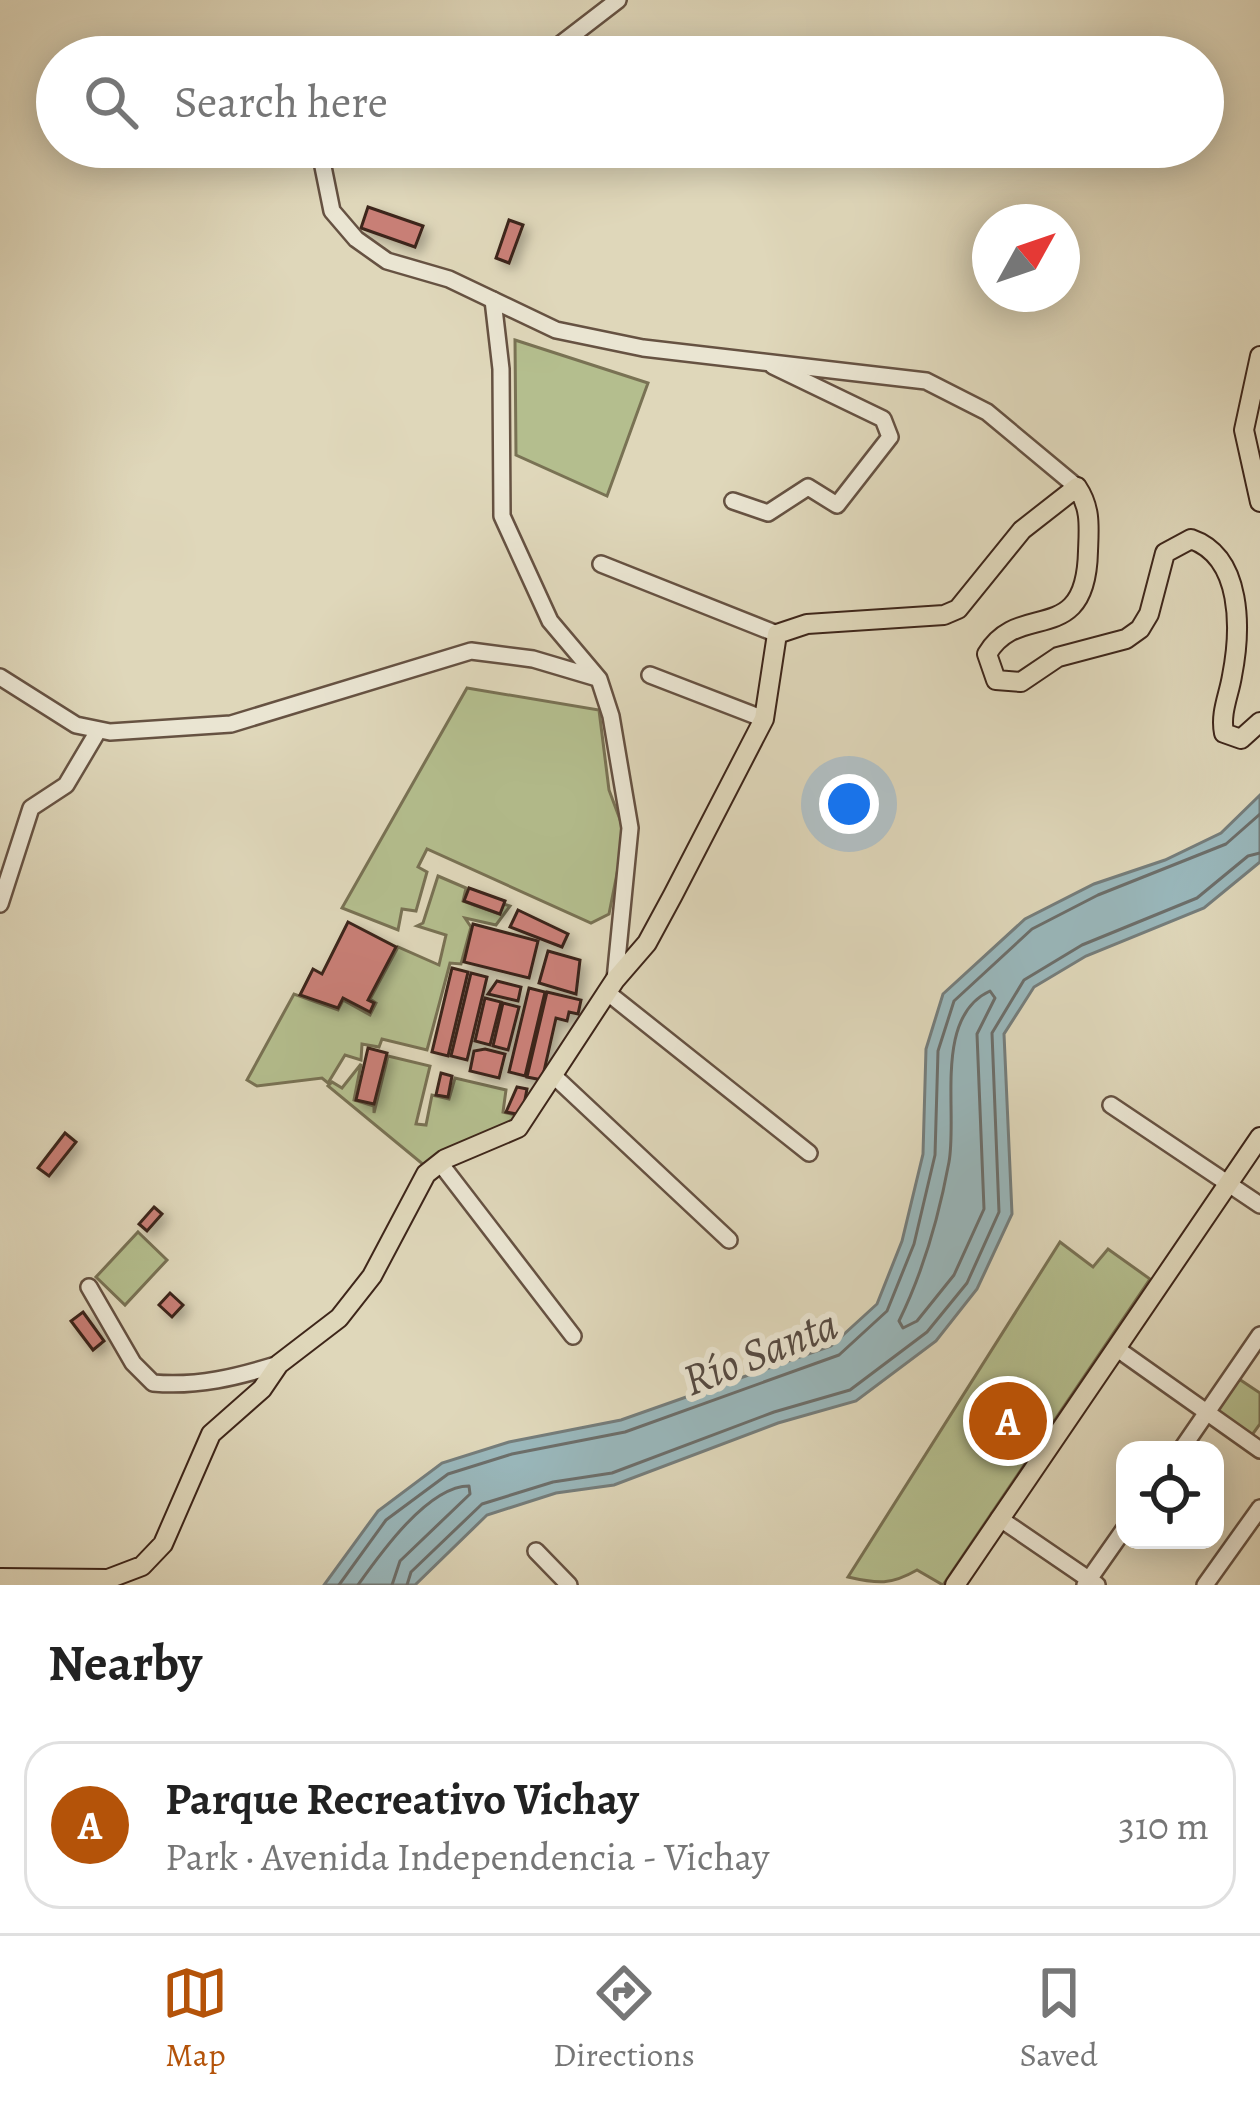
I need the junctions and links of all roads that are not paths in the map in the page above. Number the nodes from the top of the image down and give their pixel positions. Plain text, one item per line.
1 (618, 0) edge
2 (571, 36) edge
3 (323, 168) edge
4 (493, 300) junction
5 (1260, 356) edge
6 (771, 365) junction
7 (1257, 399) edge
8 (1077, 488) junction
9 (733, 500) dead end
10 (1260, 502) edge
11 (601, 564) dead end
12 (777, 634) junction
13 (650, 675) dead end
14 (0, 677) edge
15 (599, 679) junction
16 (764, 719) junction
17 (1260, 722) edge
18 (98, 731) junction
19 (0, 904) edge
20 (612, 987) junction
21 (554, 1076) junction
22 (1112, 1105) dead end
23 (1260, 1137) edge
24 (809, 1153) dead end
25 (440, 1163) junction
26 (1227, 1183) junction
27 (1260, 1205) edge
28 (729, 1240) dead end
29 (89, 1287) dead end
30 (1260, 1335) edge
31 (573, 1336) dead end
32 (1116, 1348) junction
33 (279, 1364) junction
34 (1207, 1413) junction
35 (1187, 1441) edge
36 (1260, 1450) edge
37 (1260, 1508) edge
38 (999, 1518) junction
39 (1116, 1542) edge
40 (536, 1551) dead end
41 (0, 1578) edge
42 (1090, 1583) edge
43 (569, 1585) edge
44 (955, 1585) edge
45 (1205, 1585) edge

1 - 2 street
3 - 4 street
4 - 6 street
4 - 15 street
5 - 7 main road
6 - 8 street
6 - 9 street
7 - 10 main road
8 - 12 main road
8 - 17 main road
11 - 12 street
12 - 16 main road
13 - 16 street
14 - 18 street
15 - 18 street
15 - 20 street
16 - 20 main road
18 - 19 street
20 - 21 main road
20 - 24 street
21 - 25 main road
21 - 28 street
22 - 26 street
23 - 26 main road
25 - 31 street
25 - 33 main road
26 - 27 street
26 - 32 main road
29 - 33 street
30 - 34 street
32 - 34 street
32 - 38 main road
33 - 41 main road
34 - 35 street
34 - 36 street
37 - 45 street
38 - 42 street
38 - 44 main road
39 - 42 street
40 - 43 street

